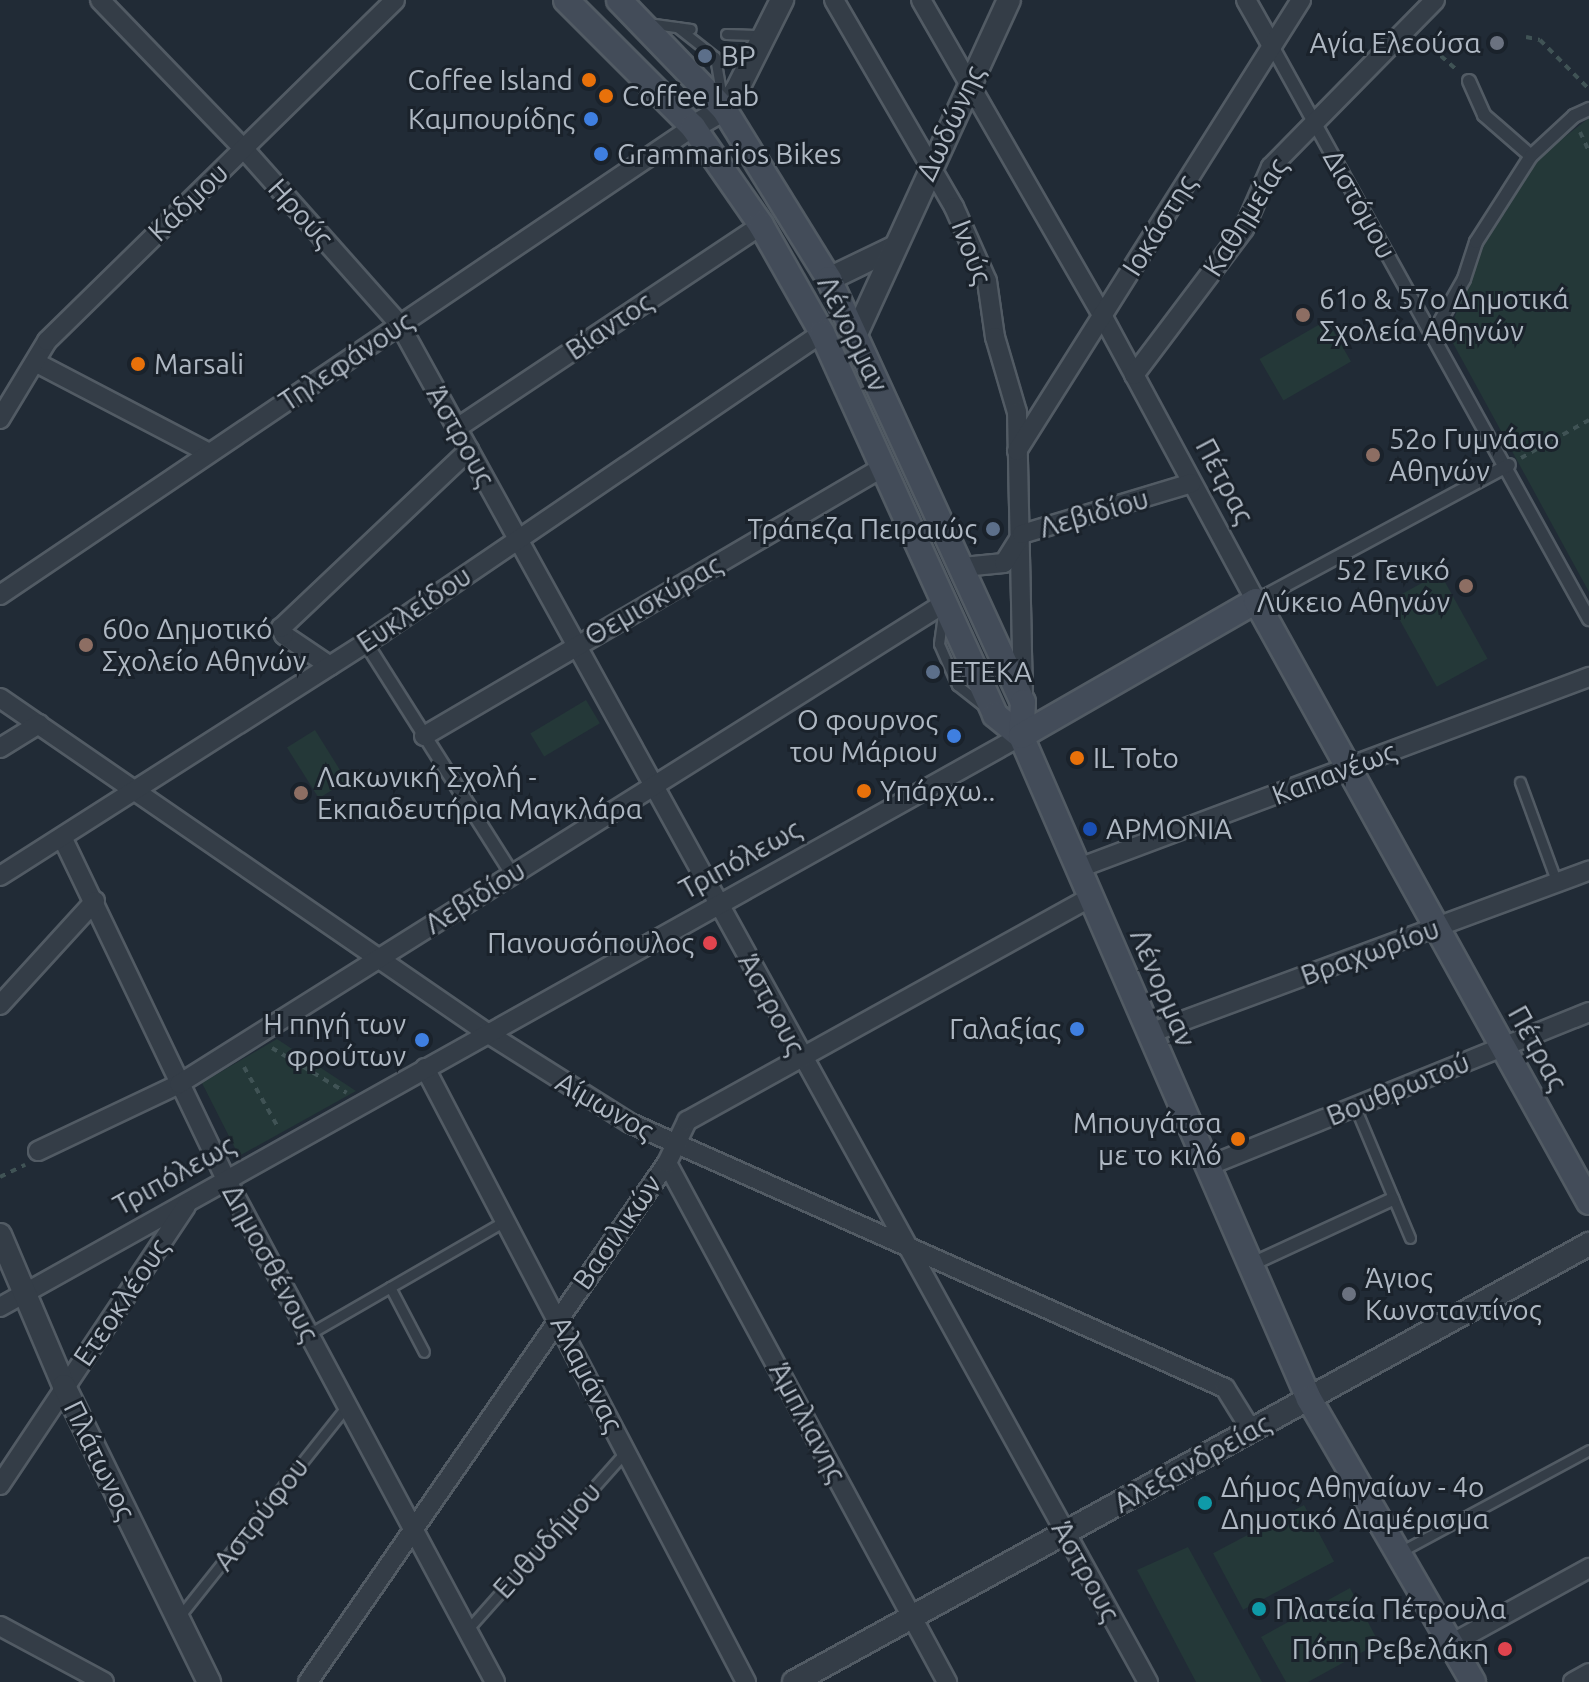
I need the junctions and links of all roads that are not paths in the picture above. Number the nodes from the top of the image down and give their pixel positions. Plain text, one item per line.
1 (100, 0) edge
2 (395, 0) edge
3 (566, 0) edge
4 (619, 0) edge
5 (782, 0) edge
6 (834, 0) edge
7 (921, 0) edge
8 (1009, 0) edge
9 (1246, 0) edge
10 (1301, 0) edge
11 (1435, 0) edge
12 (640, 22) junction
13 (677, 27) junction
14 (691, 29) dead end
15 (726, 34) dead end
16 (765, 36) junction
17 (1272, 46) junction
18 (1469, 81) road end
19 (967, 83) junction
20 (724, 109) junction
21 (1589, 109) edge
22 (1315, 121) junction
23 (693, 127) junction
24 (243, 148) junction
25 (1531, 156) junction
26 (928, 168) junction
27 (761, 225) junction
28 (893, 248) junction
29 (829, 279) junction
30 (1102, 315) junction
31 (400, 325) junction
32 (822, 333) junction
33 (856, 334) junction
34 (1432, 336) junction
35 (35, 362) junction
36 (1134, 375) junction
37 (0, 419) edge
38 (457, 428) junction
39 (469, 450) junction
40 (1017, 451) junction
41 (209, 453) junction
42 (1509, 465) junction
43 (883, 467) junction
44 (1192, 483) junction
45 (1022, 534) junction
46 (517, 538) junction
47 (963, 567) junction
48 (0, 595) edge
49 (1256, 601) junction
50 (945, 603) junction
51 (1589, 619) edge
52 (366, 643) junction
53 (576, 645) junction
54 (330, 666) junction
55 (1589, 677) edge
56 (0, 698) edge
57 (1023, 702) junction
58 (39, 724) junction
59 (424, 736) junction
60 (1021, 736) junction
61 (0, 748) edge
62 (1348, 767) junction
63 (1520, 782) dead end
64 (654, 786) junction
65 (136, 790) junction
66 (62, 837) junction
67 (1079, 868) junction
68 (1589, 871) edge
69 (512, 874) junction
70 (0, 876) edge
71 (1557, 883) junction
72 (1091, 897) junction
73 (95, 901) junction
74 (718, 905) junction
75 (1437, 928) junction
76 (379, 956) junction
77 (0, 1005) edge
78 (1589, 1012) edge
79 (487, 1033) junction
80 (1150, 1033) junction
81 (1503, 1047) junction
82 (800, 1056) junction
83 (425, 1068) junction
84 (179, 1084) junction
85 (1355, 1107) junction
86 (673, 1144) junction
87 (38, 1151) road end
88 (667, 1163) junction
89 (1208, 1166) junction
90 (227, 1181) junction
91 (1393, 1199) junction
92 (190, 1200) junction
93 (1589, 1202) edge
94 (505, 1221) junction
95 (0, 1235) edge
96 (1410, 1238) dead end
97 (1589, 1244) edge
98 (910, 1251) junction
99 (1250, 1265) junction
100 (390, 1287) junction
101 (27, 1292) junction
102 (0, 1307) edge
103 (558, 1316) junction
104 (309, 1334) junction
105 (424, 1352) dead end
106 (64, 1386) junction
107 (1309, 1399) junction
108 (345, 1408) junction
109 (1251, 1430) junction
110 (627, 1450) junction
111 (1589, 1450) edge
112 (0, 1485) edge
113 (416, 1529) junction
114 (1065, 1533) junction
115 (1398, 1553) junction
116 (1589, 1568) edge
117 (914, 1618) junction
118 (177, 1619) junction
119 (0, 1626) edge
120 (468, 1629) junction
121 (1451, 1644) junction
122 (1589, 1673) edge
123 (94, 1680) edge
124 (209, 1682) edge
125 (308, 1682) edge
126 (495, 1682) edge
127 (746, 1682) edge
128 (794, 1682) edge
129 (947, 1682) edge
130 (1148, 1682) edge
131 (1473, 1682) edge
132 (1573, 1682) edge

1 - 24 street, Ηρούς
2 - 24 street, Κάδμου
3 - 23 main road, Λένορμαν
4 - 12 main road, Λένορμαν
5 - 16 street
6 - 26 street, Ινούς
7 - 19 street, Πέτρας
8 - 19 street, Δωδώνης
9 - 17 street, Διστόμου
10 - 17 street, Ιοκάστης
11 - 22 street, Καθημείας
12 - 13 lane
12 - 20 main road, Λένορμαν
13 - 14 lane
13 - 20 lane
15 - 16 lane
16 - 20 street
17 - 22 street, Διστόμου
17 - 30 street, Ιοκάστης
18 - 25 street
19 - 26 street, Δωδώνης
19 - 30 street, Πέτρας
20 - 23 street
20 - 29 main road, Λένορμαν
21 - 25 street
22 - 34 street, Διστόμου
22 - 36 street, Καθημείας
23 - 27 main road, Λένορμαν
23 - 31 street, Τηλεφάνους
24 - 31 street, Ηρούς
24 - 35 street, Κάδμου
25 - 34 street
26 - 28 street, Δωδώνης
26 - 40 street, Ινούς
27 - 32 main road, Λένορμαν
27 - 38 street, Βίαντος
28 - 29 street
28 - 33 street, Δωδώνης
29 - 33 main road, Λένορμαν
30 - 36 street, Πέτρας
30 - 40 street, Ιοκάστης
31 - 38 street, Άστρους
31 - 41 street, Τηλεφάνους
32 - 43 main road, Λένορμαν
32 - 46 street, Ευκλείδου
33 - 47 main road, Λένορμαν
34 - 42 street, Διστόμου
35 - 37 street, Κάδμου
35 - 41 street
36 - 44 street, Πέτρας
38 - 39 street, Άστρους
39 - 46 street, Άστρους
39 - 54 street
40 - 45 street, Ινούς
41 - 48 street, Τηλεφάνους
42 - 49 street, Τριπόλεως
42 - 51 street, Διστόμου
43 - 50 main road, Λένορμαν
43 - 53 street, Θεμισκύρας
44 - 45 street, Λεβιδίου
44 - 49 street, Πέτρας
45 - 47 street, Λεβιδίου
45 - 57 street, Λένορμαν
46 - 52 street, Ευκλείδου
46 - 53 street, Άστρους
47 - 57 main road, Λένορμαν
49 - 60 main road, Τριπόλεως
49 - 62 main road, Πέτρας
50 - 60 main road, Λένορμαν
50 - 64 street, Λεβιδίου
52 - 54 street, Ευκλείδου
52 - 59 street
53 - 59 street, Θεμισκύρας
53 - 64 street, Άστρους
54 - 65 street, Ευκλείδου
55 - 62 street, Καπανέως
56 - 58 street, Αίμωνος
57 - 60 main road, Λένορμαν
58 - 61 street
58 - 65 street, Αίμωνος
59 - 69 street
60 - 67 main road, Λένορμαν
60 - 74 street, Τριπόλεως
62 - 67 street, Καπανέως
62 - 75 main road, Πέτρας
63 - 71 lane
64 - 69 street, Λεβιδίου
64 - 74 street, Άστρους
65 - 66 street, Ευκλείδου
65 - 76 street, Αίμωνος
66 - 70 street, Ευκλείδου
66 - 73 street, Δημοσθένους
67 - 72 main road, Λένορμαν
68 - 71 street, Βραχωρίου
69 - 76 street, Λεβιδίου
71 - 75 street, Βραχωρίου
72 - 80 main road, Λένορμαν
72 - 82 street, Βασιλικών
73 - 77 street
73 - 84 street, Δημοσθένους
74 - 79 street, Τριπόλεως
74 - 82 street, Άστρους
75 - 80 street, Βραχωρίου
75 - 81 main road, Πέτρας
76 - 79 street, Αίμωνος
76 - 84 street, Λεβιδίου
78 - 81 street, Βουθρωτού
79 - 83 street, Τριπόλεως
79 - 86 street, Αίμωνος
80 - 89 main road, Λένορμαν
81 - 85 street, Βουθρωτού
81 - 93 main road, Πέτρας
82 - 86 street, Βασιλικών
82 - 98 street, Άστρους
83 - 90 street, Τριπόλεως
83 - 94 street, Αλαμάνας
84 - 87 street, Λεβιδίου
84 - 90 street, Δημοσθένους
85 - 89 street, Βουθρωτού
85 - 91 lane
86 - 88 street, Βασιλικών
86 - 98 street, Αίμωνος
88 - 103 street, Βασιλικών
88 - 117 street, Άμπλιανης
89 - 99 main road, Λένορμαν
90 - 92 street, Τριπόλεως
90 - 104 street, Δημοσθένους
91 - 96 lane
91 - 99 street
92 - 101 street, Τριπόλεως
92 - 106 street, Ετεοκλέους
94 - 100 lane
94 - 103 street, Αλαμάνας
95 - 101 street, Πλάτωνος
97 - 107 street, Αλεξανδρείας
98 - 109 street, Αίμωνος
98 - 114 street, Άστρους
99 - 107 main road, Λένορμαν
100 - 104 lane
100 - 105 lane
101 - 102 street, Τριπόλεως
101 - 106 street, Πλάτωνος
103 - 110 street, Αλαμάνας
103 - 113 street, Βασιλικών
104 - 108 street, Δημοσθένους
106 - 112 street, Ετεοκλέους
106 - 118 street, Πλάτωνος
107 - 109 street, Αλεξανδρείας
107 - 115 main road, Λένορμαν
108 - 113 street, Δημοσθένους
108 - 118 lane, Αστρύφου
109 - 114 street, Αλεξανδρείας
110 - 120 lane, Ευθυδήμου
110 - 127 street, Αλαμάνας
111 - 115 lane
113 - 120 street, Δημοσθένους
113 - 125 street, Βασιλικών
114 - 117 street, Αλεξανδρείας
114 - 130 street, Άστρους
115 - 121 main road, Λένορμαν
116 - 121 street
117 - 128 street, Αλεξανδρείας
117 - 129 street, Άμπλιανης
118 - 124 street, Πλάτωνος
119 - 123 street
120 - 126 street, Δημοσθένους
121 - 131 main road, Λένορμαν
122 - 132 street

